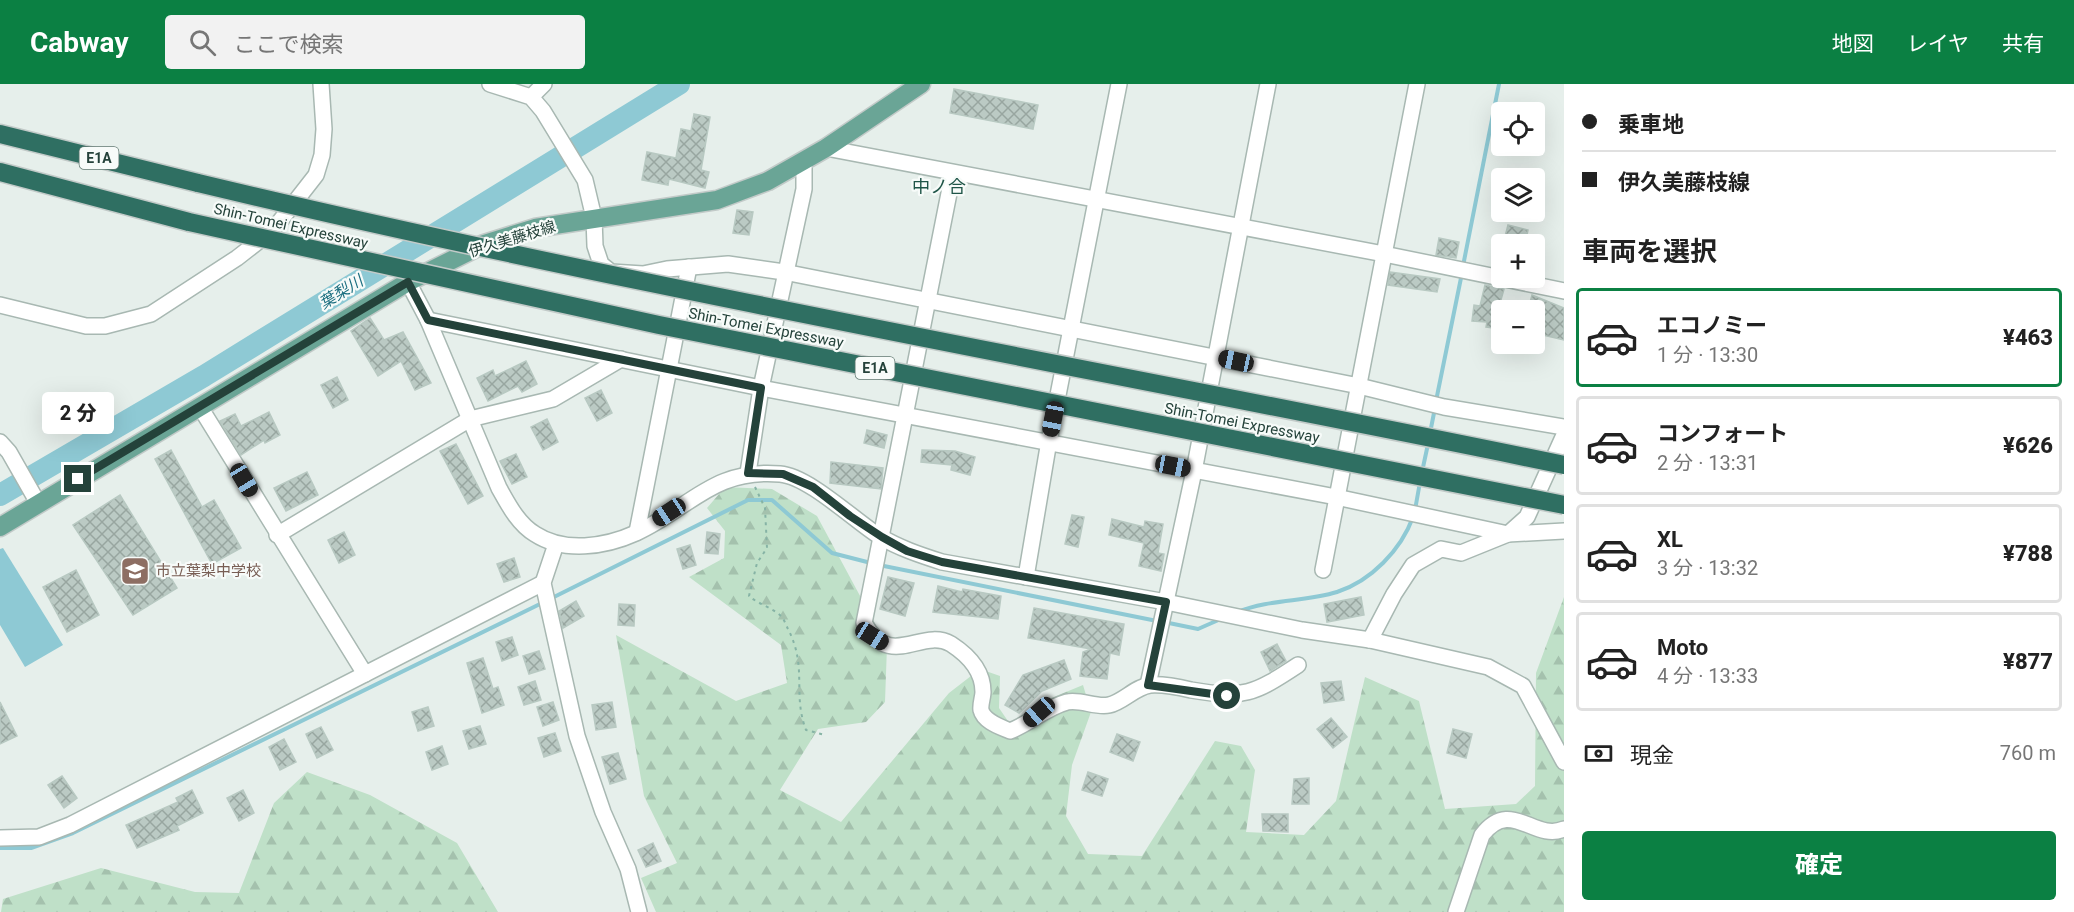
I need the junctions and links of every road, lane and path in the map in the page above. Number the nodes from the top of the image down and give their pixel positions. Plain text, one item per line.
1 (321, 84) edge
2 (490, 84) edge
3 (544, 84) edge
4 (921, 84) edge
5 (1119, 84) edge
6 (1268, 84) edge
7 (1417, 84) edge
8 (531, 97) junction
9 (0, 120) edge
10 (0, 134) edge
11 (826, 148) junction
12 (89, 155) junction
13 (804, 161) junction
14 (0, 172) edge
15 (953, 173) junction
16 (1096, 199) junction
17 (594, 218) junction
18 (1241, 228) junction
19 (1384, 254) junction
20 (689, 267) junction
21 (784, 272) junction
22 (408, 282) junction
23 (1564, 291) edge
24 (928, 301) junction
25 (0, 305) edge
26 (428, 320) junction
27 (1070, 330) junction
28 (1216, 357) junction
29 (621, 359) junction
30 (670, 368) junction
31 (1359, 386) junction
32 (761, 388) junction
33 (200, 406) junction
34 (907, 415) junction
35 (470, 419) junction
36 (1564, 427) edge
37 (1564, 435) edge
38 (1049, 441) junction
39 (4, 447) edge
40 (1564, 465) edge
41 (1194, 471) junction
42 (748, 473) junction
43 (1336, 497) junction
44 (38, 503) junction
45 (1564, 505) edge
46 (0, 527) edge
47 (1564, 531) edge
48 (637, 532) junction
49 (277, 534) junction
50 (1508, 534) junction
51 (882, 537) junction
52 (556, 543) junction
53 (1323, 570) dead end
54 (1026, 577) junction
55 (543, 583) junction
56 (1166, 602) junction
57 (1370, 640) junction
58 (1298, 664) dead end
59 (365, 674) junction
60 (1148, 685) junction
61 (825, 735) dead end
62 (1564, 762) edge
63 (1564, 829) edge
64 (0, 838) edge
65 (639, 912) edge
66 (1456, 912) edge

1 - 25 street
2 - 8 street
3 - 8 street
4 - 11 main road, 伊久美藤枝線
5 - 16 street
6 - 18 street
7 - 19 street
8 - 17 street
9 - 12 highway
10 - 12 highway, Shin-Tomei Expressway / E1A
11 - 13 main road, 伊久美藤枝線
11 - 15 street
12 - 40 highway, Shin-Tomei Expressway / E1A, bridge
13 - 17 main road, 伊久美藤枝線
13 - 21 street
14 - 45 highway, Shin-Tomei Expressway / E1A, bridge
15 - 16 street
15 - 24 street
16 - 18 street
16 - 27 street
17 - 20 street
17 - 22 main road, 伊久美藤枝線
18 - 19 street
18 - 28 street
19 - 23 street
19 - 31 street
20 - 21 street
20 - 30 street
21 - 24 street
21 - 32 street
22 - 26 street
22 - 33 main road, 伊久美藤枝線
24 - 27 street
24 - 34 street
26 - 29 street
26 - 35 street
27 - 28 street
27 - 38 street
28 - 31 street
28 - 41 street
29 - 30 street
29 - 35 street
30 - 32 street
30 - 48 street
31 - 36 street
31 - 43 street
32 - 34 street
32 - 42 street
33 - 44 main road, 伊久美藤枝線
33 - 49 street
34 - 38 street
34 - 51 street
35 - 49 street
35 - 52 street
37 - 50 street
38 - 41 street
38 - 54 street
39 - 44 street
41 - 43 street
41 - 56 street
42 - 48 street
42 - 51 street
42 - 61 path
43 - 50 street
43 - 53 street
44 - 46 main road, 伊久美藤枝線
47 - 50 street
48 - 52 street
49 - 59 street
50 - 57 street
51 - 54 street
51 - 60 street
52 - 55 street
54 - 56 street
55 - 59 street
55 - 65 street
56 - 57 street
56 - 60 street
57 - 62 street
58 - 60 street
59 - 64 street
63 - 66 street

